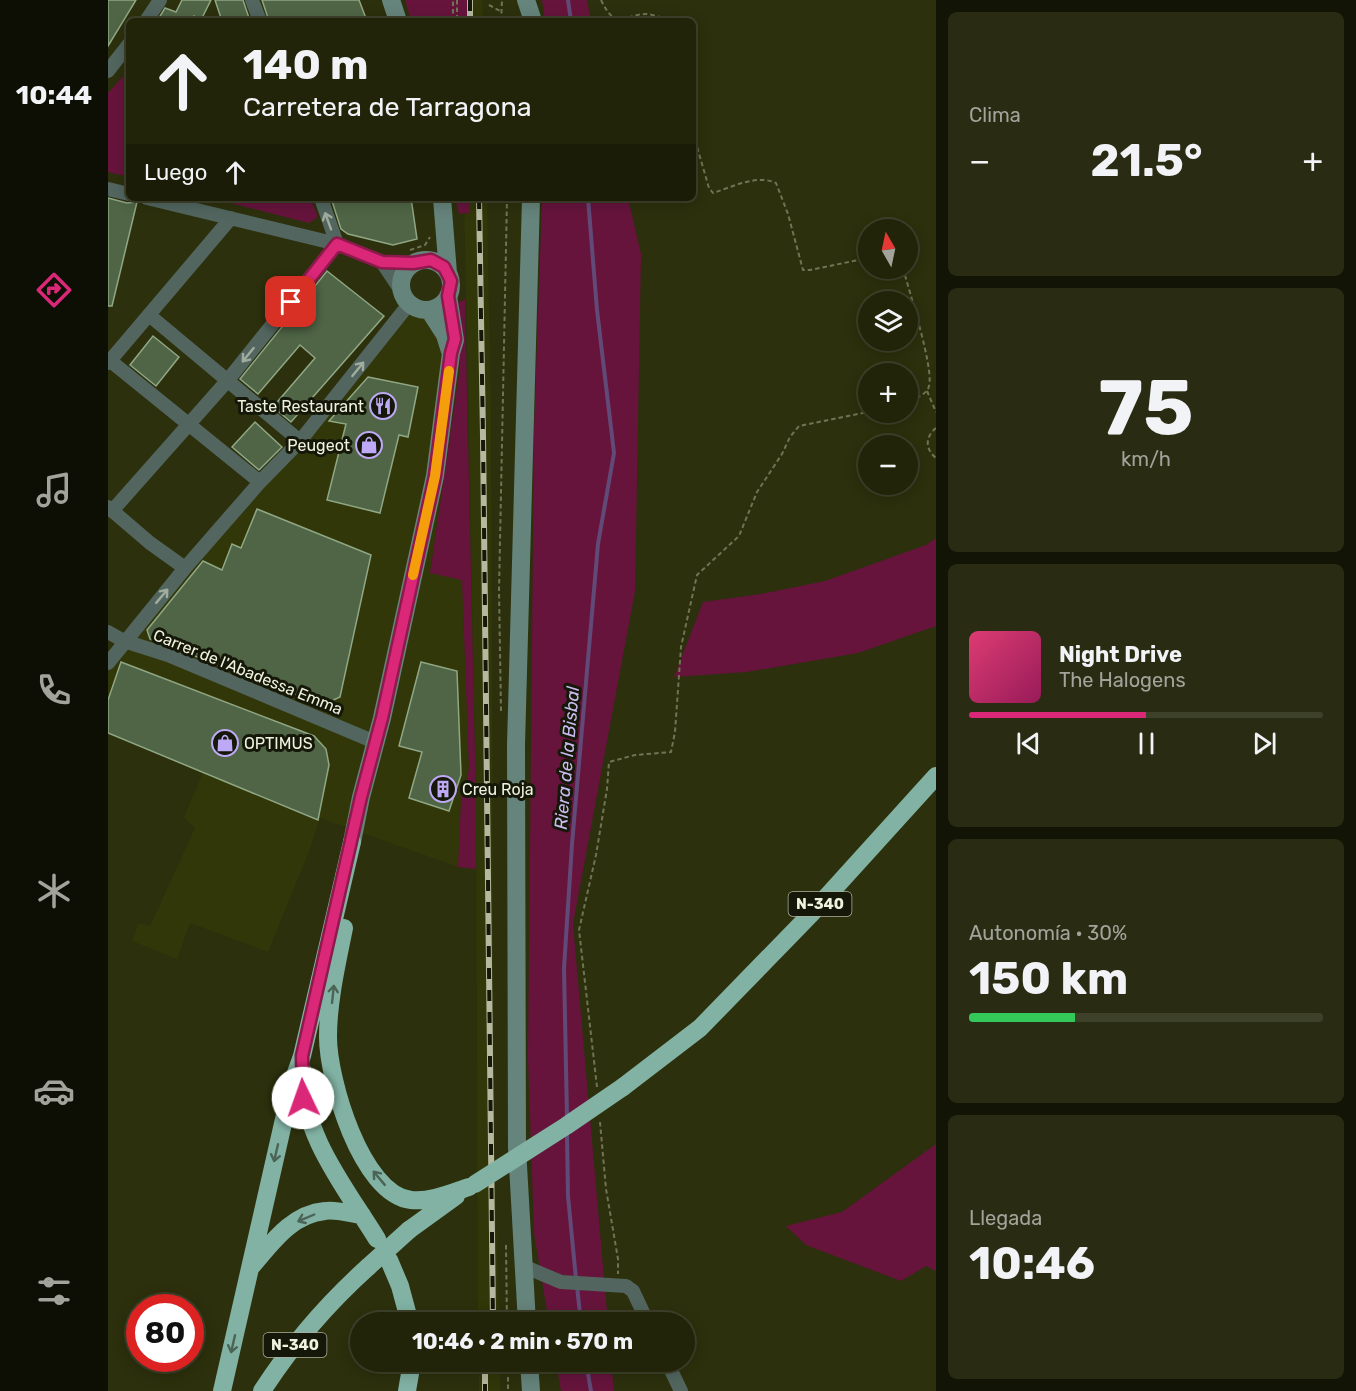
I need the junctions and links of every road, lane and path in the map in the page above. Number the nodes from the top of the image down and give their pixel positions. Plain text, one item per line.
1 (160, 0) edge
2 (252, 0) edge
3 (391, 0) edge
4 (455, 0) edge
5 (502, 0) edge
6 (526, 0) edge
7 (601, 0) edge
8 (489, 5) dead end
9 (500, 11) junction
10 (148, 18) edge
11 (259, 18) edge
12 (397, 18) edge
13 (453, 18) edge
14 (457, 18) edge
15 (501, 18) edge
16 (532, 18) edge
17 (614, 18) edge
18 (631, 18) edge
19 (661, 18) edge
20 (119, 56) edge
21 (108, 71) edge
22 (696, 143) edge
23 (108, 189) edge
24 (126, 193) edge
25 (160, 201) edge
26 (322, 201) edge
27 (442, 201) edge
28 (531, 201) edge
29 (231, 218) junction
30 (440, 231) junction
31 (337, 244) junction
32 (414, 258) junction
33 (858, 260) edge
34 (382, 262) junction
35 (448, 273) junction
36 (906, 279) edge
37 (405, 296) junction
38 (448, 296) junction
39 (429, 310) junction
40 (149, 315) junction
41 (451, 353) junction
42 (109, 361) edge
43 (228, 380) junction
44 (927, 391) junction
45 (918, 396) edge
46 (936, 412) edge
47 (858, 414) edge
48 (188, 425) junction
49 (936, 428) edge
50 (300, 441) junction
51 (936, 458) edge
52 (260, 482) junction
53 (110, 509) edge
54 (185, 568) junction
55 (108, 632) edge
56 (124, 641) junction
57 (108, 663) edge
58 (375, 742) junction
59 (936, 776) edge
60 (352, 843) junction
61 (302, 1056) junction
62 (598, 1094) dead end
63 (600, 1118) dead end
64 (472, 1185) junction
65 (362, 1215) junction
66 (377, 1239) dead end
67 (389, 1260) dead end
68 (523, 1266) junction
69 (249, 1269) junction
70 (610, 1285) junction
71 (333, 1302) junction
72 (407, 1312) edge
73 (525, 1312) edge
74 (643, 1312) edge
75 (410, 1372) edge
76 (508, 1372) edge
77 (530, 1372) edge
78 (672, 1372) edge
79 (222, 1391) edge
80 (262, 1391) edge
81 (276, 1391) edge
82 (407, 1391) edge
83 (508, 1391) edge
84 (531, 1391) edge
85 (681, 1391) edge

1 - 10 street
2 - 11 street
3 - 12 street
4 - 13 path
4 - 14 path
5 - 9 path
6 - 16 street
7 - 17 path
8 - 9 path
9 - 15 path
18 - 19 path
20 - 21 street
22 - 33 path
23 - 24 street
25 - 29 street
31 -> 26 street
27 - 30 street
28 - 68 street
29 - 31 street
29 - 40 street
30 - 32 street
30 - 32 path
30 - 35 street
31 - 34 street
31 -> 43 street
32 - 34 street
32 - 35 street
32 - 37 street
34 - 37 street
35 - 38 street
36 - 44 path
37 - 39 street
50 -> 37 street
38 - 39 street
38 - 41 street
39 - 41 street
40 - 42 street
40 - 43 street
41 - 58 street
42 - 48 street
43 - 48 street
43 - 50 street
44 - 45 path
44 - 46 path
47 - 62 path
48 - 52 street
48 - 53 street
49 - 51 path
50 - 52 street
52 - 54 street
53 - 54 street
56 -> 54 street
55 - 56 street, Carrer de l'Abadessa Emma
56 - 57 street
56 - 58 street, Carrer de l'Abadessa Emma
58 - 60 street
59 - 64 highway, N-340, bridge
60 - 61 highway
64 -> 60 highway
61 - 65 highway
61 -> 69 highway
63 - 70 path
64 - 71 highway, N-340, bridge
65 - 66 highway
65 -> 69 highway
67 - 72 highway
68 - 70 street
68 - 73 street
69 -> 79 highway
70 - 74 street
71 - 80 highway, N-340
71 - 81 highway
75 - 82 highway
76 - 83 path
77 - 84 street
78 - 85 street

